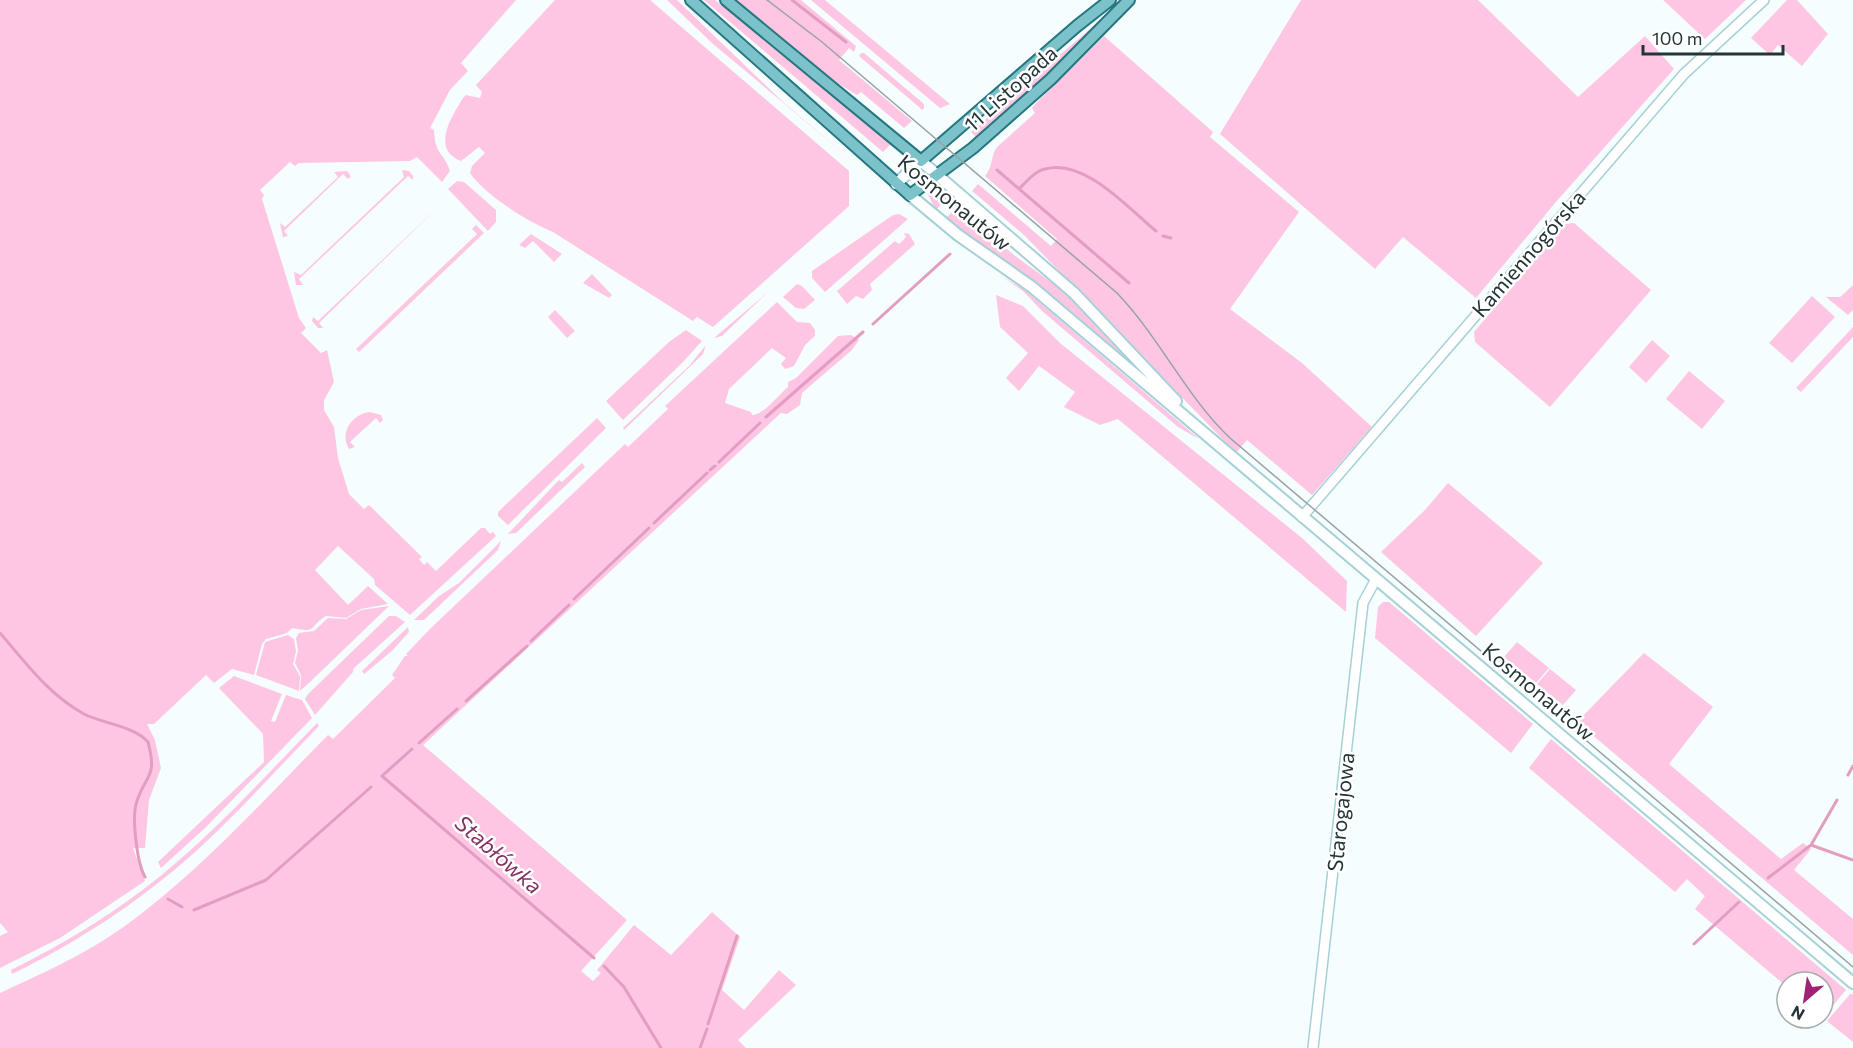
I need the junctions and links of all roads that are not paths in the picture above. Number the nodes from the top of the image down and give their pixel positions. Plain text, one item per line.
1 (691, 0) edge
2 (726, 0) edge
3 (1110, 0) edge
4 (1129, 0) edge
5 (1764, 0) edge
6 (921, 161) junction
7 (937, 175) junction
8 (896, 184) junction
9 (910, 195) junction
10 (1200, 429) junction
11 (1302, 517) junction
12 (1376, 579) junction
13 (1853, 983) edge
14 (1313, 1048) edge

1 - 8 main road, Kosmonautów
2 - 6 main road, Kosmonautów
3 - 6 main road, 11 Listopada
4 - 7 main road, 11 Listopada
5 - 11 street, Kamiennogórska
6 - 7 main road, Kosmonautów
6 - 8 main road, 11 Listopada
7 - 9 main road, 11 Listopada
7 - 10 main road, Kosmonautów
8 - 9 main road, Kosmonautów
9 - 10 main road, Kosmonautów
10 - 11 main road, Kosmonautów
11 - 12 main road, Kosmonautów
12 - 13 main road, Kosmonautów
12 - 14 street, Starogajowa

